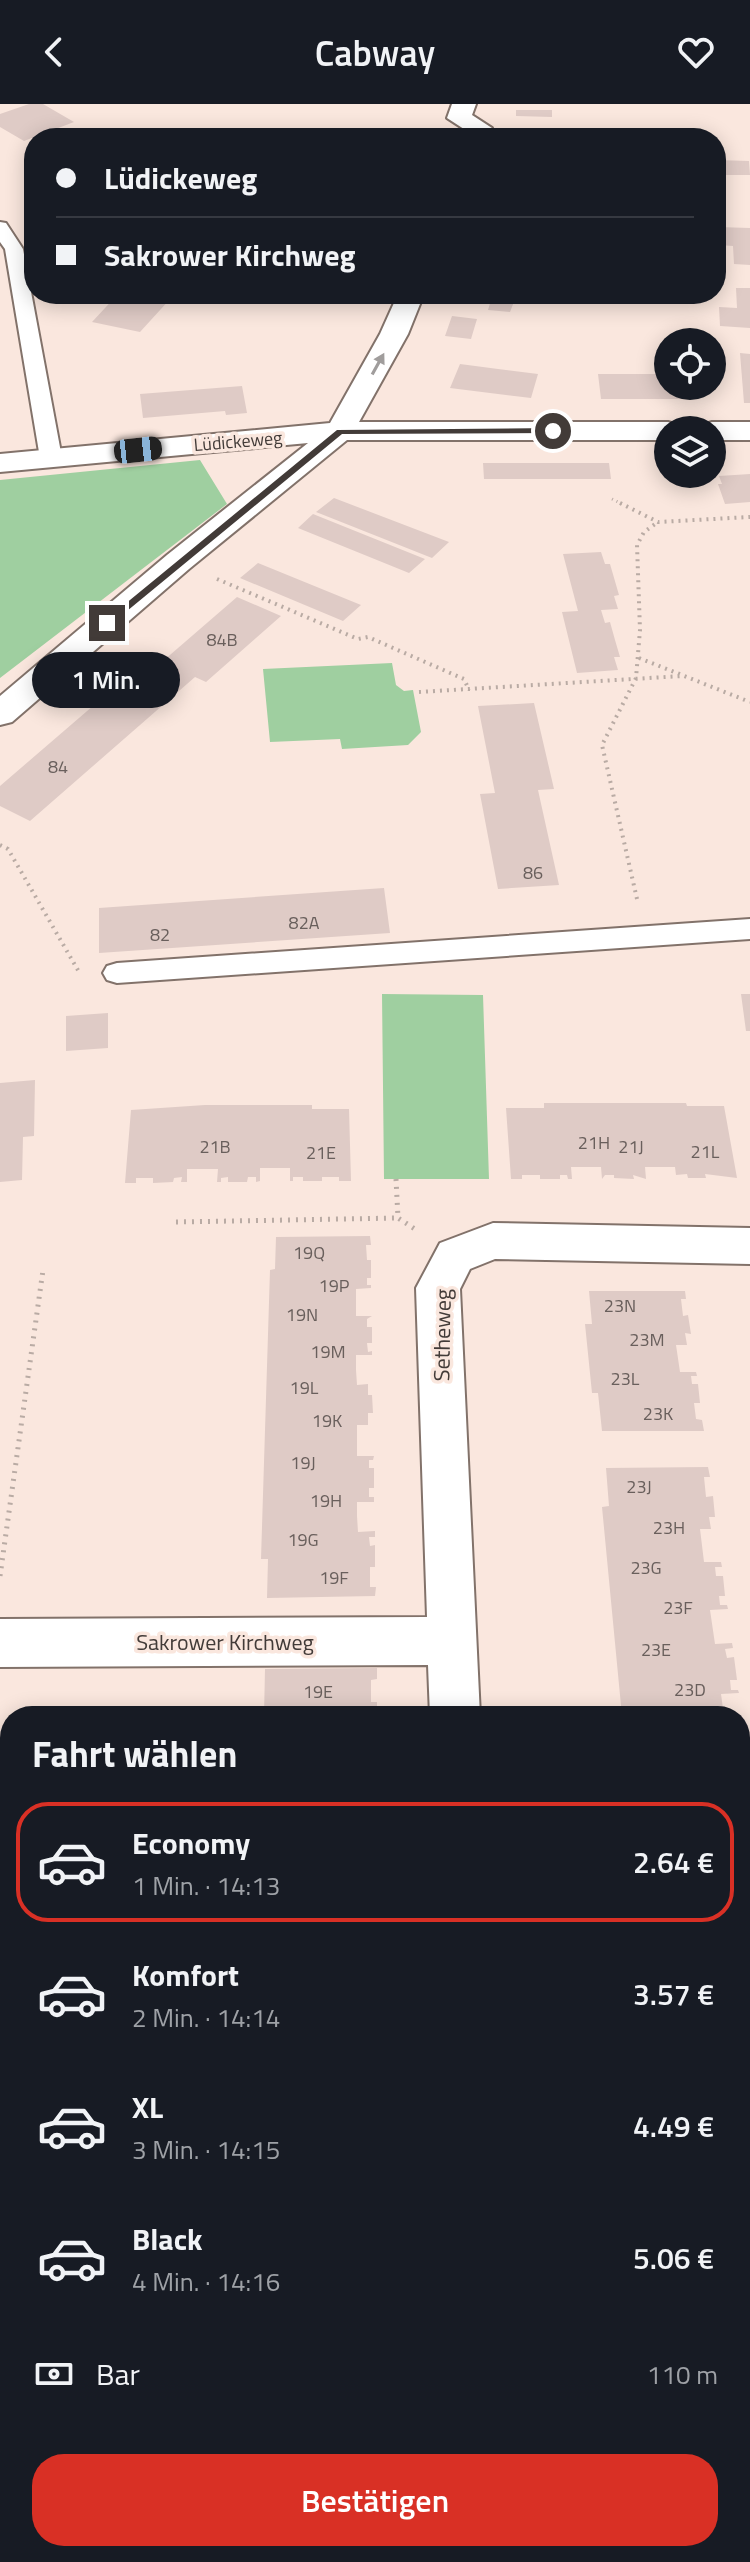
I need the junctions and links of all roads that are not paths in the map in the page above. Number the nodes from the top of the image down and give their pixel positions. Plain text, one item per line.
1 (464, 104) edge
2 (480, 128) edge
3 (0, 227) edge
4 (407, 304) edge
5 (340, 431) junction
6 (654, 431) edge
7 (726, 431) edge
8 (750, 431) edge
9 (51, 458) junction
10 (0, 463) edge
11 (0, 714) edge
12 (750, 929) edge
13 (117, 973) road end
14 (750, 1246) edge
15 (450, 1641) junction
16 (0, 1643) edge
17 (454, 1706) edge

1 - 2 street
3 - 9 lane
5 -> 4 street
5 - 6 street, Lüdickeweg
5 - 9 street, Lüdickeweg
5 - 11 street
7 - 8 street
9 - 10 street, Lüdickeweg
12 - 13 lane
14 - 15 street, Setheweg
15 - 16 street, Sakrower Kirchweg
15 - 17 street, Setheweg

